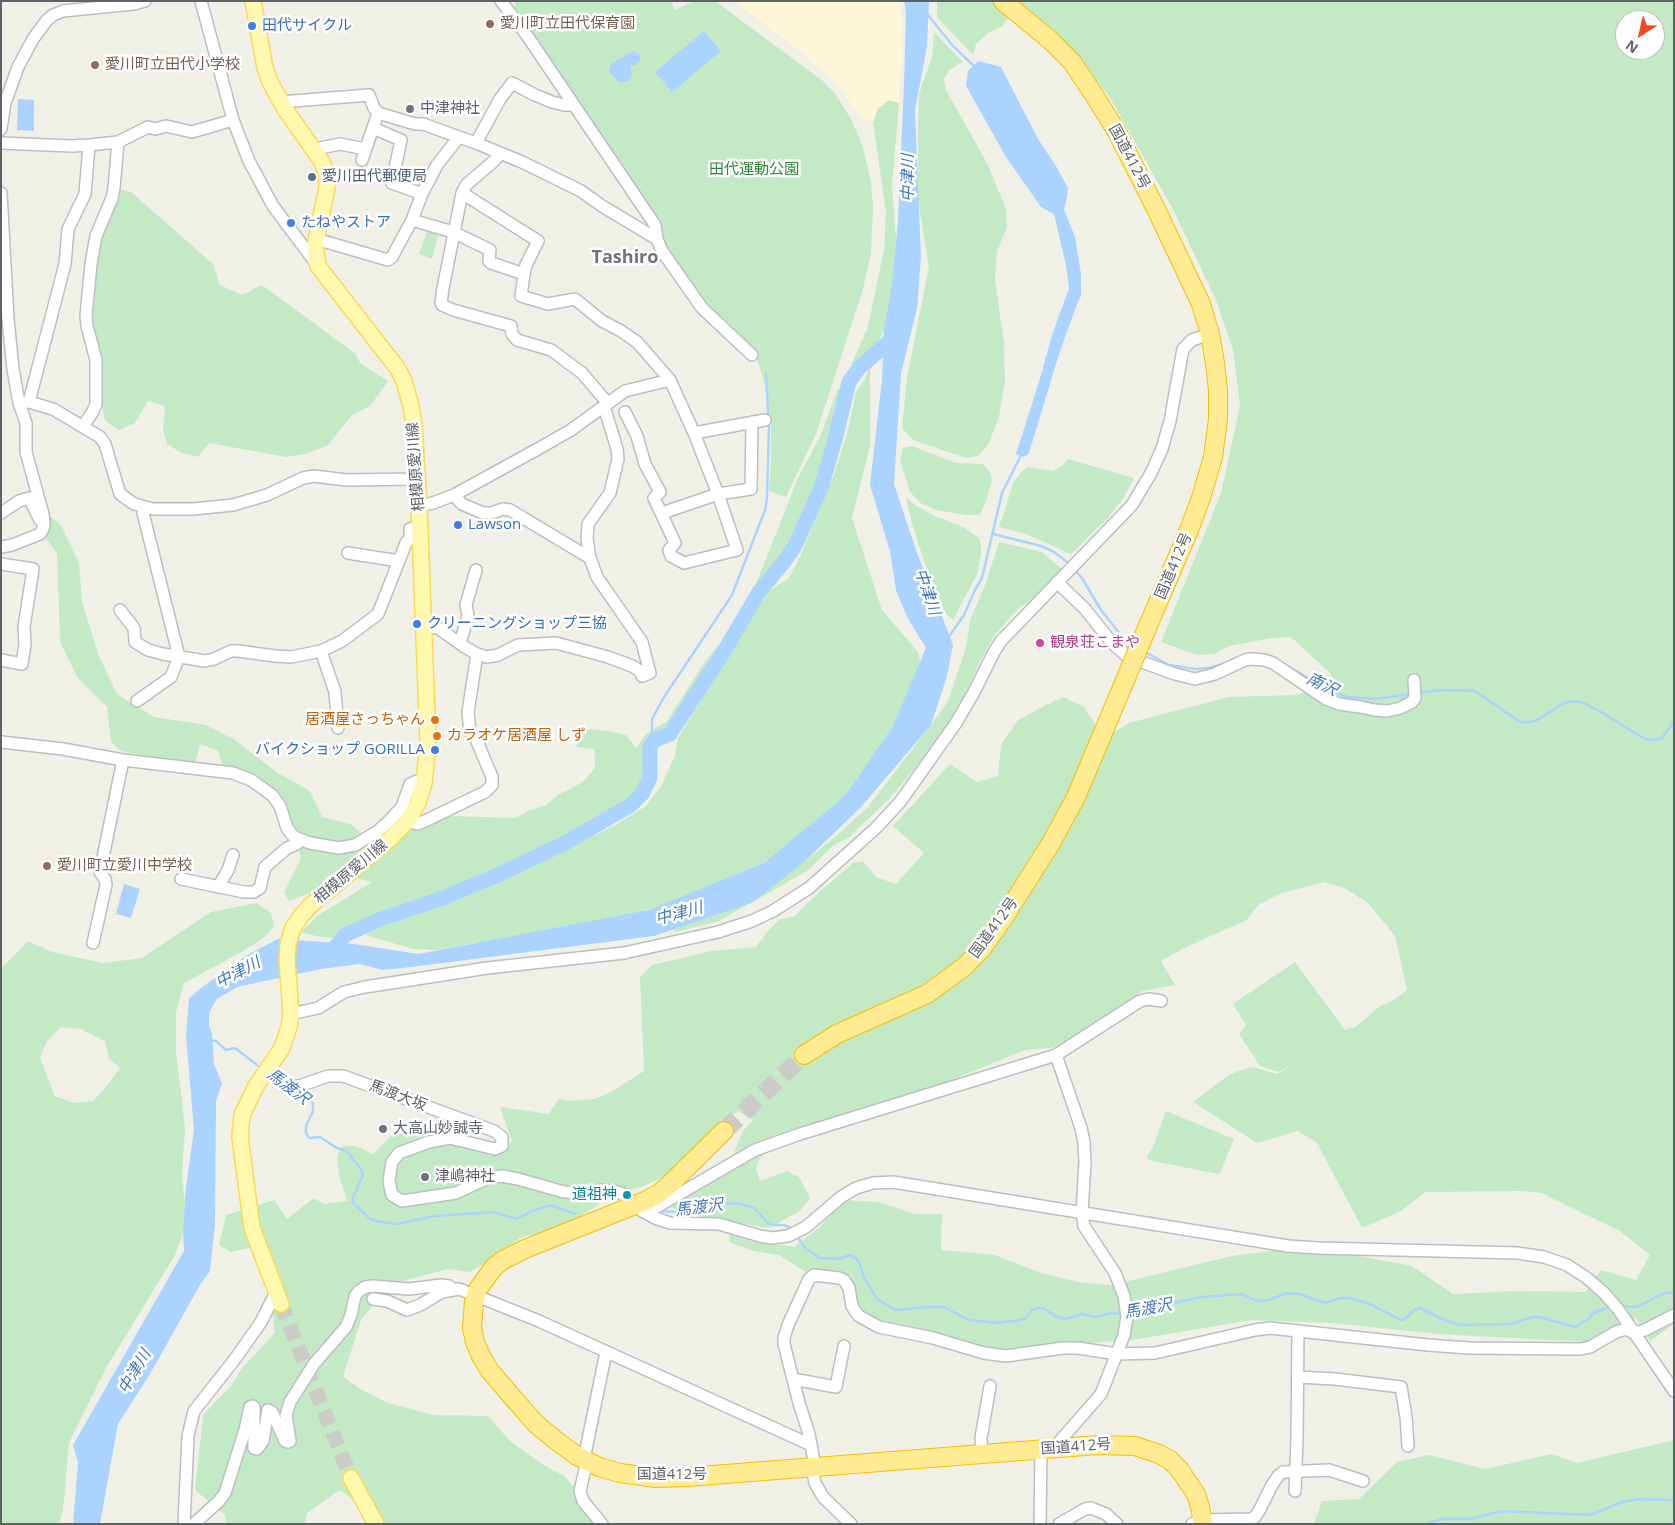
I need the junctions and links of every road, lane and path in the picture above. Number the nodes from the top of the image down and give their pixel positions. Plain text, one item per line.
1 (145, 1) edge
2 (201, 1) edge
3 (253, 1) edge
4 (501, 1) edge
5 (1003, 1) edge
6 (280, 102) junction
7 (572, 104) junction
8 (378, 113) junction
9 (233, 120) junction
10 (373, 128) junction
11 (1, 129) edge
12 (459, 137) junction
13 (118, 142) junction
14 (1, 143) edge
15 (476, 143) junction
16 (89, 145) junction
17 (314, 151) junction
18 (500, 154) junction
19 (1, 193) edge
20 (462, 193) junction
21 (422, 194) junction
22 (412, 220) junction
23 (453, 232) junction
24 (2, 239) edge
25 (316, 239) junction
26 (656, 239) junction
27 (318, 266) junction
28 (524, 274) junction
29 (1210, 334) junction
30 (752, 355) dead end
31 (670, 380) junction
32 (24, 403) junction
33 (605, 405) junction
34 (625, 412) dead end
35 (765, 420) dead end
36 (752, 422) junction
37 (82, 426) junction
38 (694, 433) junction
39 (417, 479) junction
40 (718, 494) junction
41 (454, 495) junction
42 (419, 506) junction
43 (146, 508) junction
44 (1, 513) edge
45 (662, 513) junction
46 (44, 524) junction
47 (419, 526) junction
48 (1, 547) edge
49 (348, 553) dead end
50 (590, 558) junction
51 (399, 561) junction
52 (1, 564) edge
53 (476, 570) dead end
54 (1060, 580) junction
55 (120, 610) dead end
56 (424, 626) junction
57 (460, 643) junction
58 (321, 651) junction
59 (477, 654) junction
60 (178, 657) junction
61 (1, 660) edge
62 (1414, 680) dead end
63 (137, 701) dead end
64 (338, 728) dead end
65 (1, 742) edge
66 (123, 760) junction
67 (424, 783) junction
68 (408, 820) junction
69 (298, 839) junction
70 (233, 854) dead end
71 (181, 880) dead end
72 (218, 887) junction
73 (93, 943) dead end
74 (1161, 1001) dead end
75 (291, 1009) junction
76 (804, 1055) tunnel mouth
77 (1056, 1055) junction
78 (268, 1069) junction
79 (724, 1131) tunnel mouth
80 (640, 1209) junction
81 (1082, 1213) junction
82 (453, 1289) junction
83 (476, 1296) junction
84 (278, 1298) joint
85 (373, 1299) dead end
86 (1674, 1315) edge
87 (1631, 1329) junction
88 (1298, 1332) junction
89 (844, 1346) dead end
90 (608, 1353) junction
91 (1116, 1354) junction
92 (1298, 1377) junction
93 (793, 1379) junction
94 (990, 1386) dead end
95 (1674, 1390) edge
96 (811, 1446) junction
97 (1408, 1446) dead end
98 (1059, 1448) junction
99 (1041, 1449) junction
100 (982, 1454) junction
101 (586, 1460) junction
102 (812, 1467) junction
103 (1296, 1472) junction
104 (352, 1478) tunnel mouth
105 (1362, 1481) dead end
106 (1295, 1490) dead end
107 (1040, 1522) edge
108 (1199, 1522) edge
109 (184, 1524) edge
110 (194, 1524) edge
111 (376, 1524) edge
112 (602, 1524) edge
113 (851, 1524) edge
114 (1058, 1524) edge
115 (1118, 1524) edge

1 - 11 street
2 - 9 street
3 - 6 main road
4 - 7 street
5 - 29 highway, 国道412号
6 - 8 street
6 - 17 main road
7 - 15 street
7 - 26 street
8 - 10 street
8 - 12 street
9 - 13 street
9 - 27 street
10 - 17 street
10 - 21 street
12 - 15 street
12 - 21 street
13 - 16 street
13 - 37 street
14 - 16 street
15 - 18 street
16 - 32 street
17 - 25 main road
18 - 20 street
18 - 26 street
19 - 24 street
20 - 23 street
20 - 28 street
21 - 22 street
22 - 23 street
22 - 25 street
23 - 28 street
23 - 33 street
24 - 32 street
25 - 27 main road
26 - 30 street
27 - 39 main road, 相模原愛川線
28 - 31 street
29 - 54 street
29 - 76 highway, 国道412号, bridge
31 - 33 street
31 - 38 street
32 - 37 street
32 - 46 street
33 - 41 street
33 - 50 street
34 - 45 street
35 - 36 street
36 - 38 street
36 - 40 street
37 - 43 street
38 - 40 street
39 - 42 main road, 相模原愛川線
39 - 43 street
40 - 45 street
40 - 45 street
41 - 42 street
41 - 50 street
42 - 47 main road, 相模原愛川線
43 - 60 street
44 - 46 street
46 - 48 street
47 - 51 street
47 - 56 main road, 相模原愛川線
49 - 51 street
50 - 59 street
51 - 58 street
52 - 61 street
53 - 57 street
54 - 62 street
54 - 75 street
55 - 60 street
56 - 57 street
56 - 67 main road, 相模原愛川線
57 - 59 street
58 - 60 street
58 - 64 street
59 - 68 street
60 - 63 street
65 - 66 street
66 - 69 street
66 - 73 street
67 - 68 main road, 相模原愛川線
67 - 69 street
68 - 75 main road, 相模原愛川線
69 - 72 street
70 - 72 street
71 - 72 street
74 - 77 street
75 - 78 main road
77 - 80 street
77 - 81 street
78 - 80 street, 馬渡大坂
78 - 84 main road
79 - 80 highway, 国道412号
80 - 81 street
80 - 83 highway, 国道412号
81 - 87 street
81 - 91 street
82 - 83 street
82 - 85 street
82 - 110 street
83 - 90 street
83 - 101 highway, 国道412号
84 - 109 street
86 - 87 street
87 - 88 street
87 - 95 street
88 - 91 street
88 - 92 street
89 - 93 street
90 - 96 street
90 - 101 street
91 - 93 street
91 - 98 street
92 - 97 street
92 - 103 street
93 - 96 street
94 - 100 street
96 - 102 street
98 - 99 highway, 国道412号
98 - 108 highway, 国道412号
99 - 100 highway, 国道412号
99 - 107 street
100 - 102 highway, 国道412号
101 - 102 highway, 国道412号
101 - 112 street
102 - 113 street
103 - 105 street
103 - 106 street
103 - 108 street
104 - 111 main road
107 - 114 street
114 - 115 street

